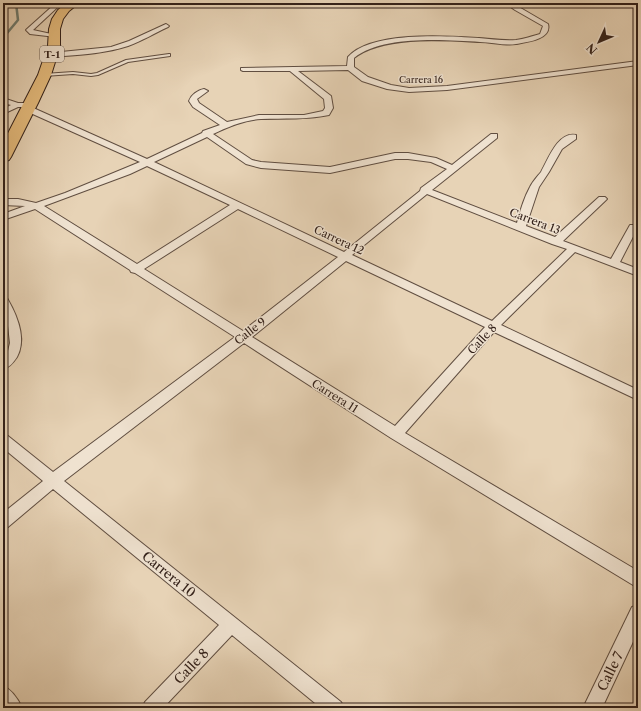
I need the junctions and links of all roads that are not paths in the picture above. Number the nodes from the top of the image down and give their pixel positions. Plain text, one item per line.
1 (59, 3) edge
2 (74, 3) edge
3 (372, 3) edge
4 (508, 3) edge
5 (363, 4) dead end
6 (166, 26) dead end
7 (54, 36) junction
8 (51, 55) junction
9 (169, 55) dead end
10 (638, 63) edge
11 (350, 68) junction
12 (243, 69) dead end
13 (292, 69) junction
14 (44, 75) junction
15 (204, 91) dead end
16 (3, 100) edge
17 (26, 106) junction
18 (3, 112) edge
19 (226, 125) junction
20 (206, 133) junction
21 (494, 136) dead end
22 (573, 137) dead end
23 (3, 157) edge
24 (149, 163) junction
25 (454, 169) junction
26 (424, 190) junction
27 (602, 199) dead end
28 (3, 202) edge
29 (237, 205) junction
30 (37, 206) junction
31 (3, 217) edge
32 (633, 227) dead end
33 (521, 228) junction
34 (556, 242) junction
35 (573, 249) junction
36 (346, 256) junction
37 (614, 264) junction
38 (135, 270) junction
39 (638, 273) edge
40 (3, 301) edge
41 (493, 326) junction
42 (242, 337) junction
43 (3, 365) edge
44 (638, 395) edge
45 (396, 434) junction
46 (3, 440) edge
47 (52, 480) junction
48 (3, 522) edge
49 (638, 580) edge
50 (638, 613) edge
51 (231, 624) junction
52 (3, 695) edge
53 (14, 708) edge
54 (151, 708) edge
55 (335, 708) edge
56 (592, 708) edge

1 - 7 street
2 - 7 highway, T-1
3 - 5 street
4 - 11 street
6 - 8 street
7 - 8 highway, T-1
8 - 14 highway, T-1
9 - 14 lane
10 - 11 street, Carrera 16
11 - 13 street
12 - 13 street
13 - 19 street
14 - 17 highway, T-1
15 - 19 street
16 - 17 street, Carrera 12
17 - 18 street
17 - 23 highway, T-1
17 - 24 street, Carrera 12
19 - 20 street
20 - 24 street
20 - 25 street
21 - 25 street, Calle 9
22 - 33 street
24 - 29 street, Carrera 12
24 - 30 street
25 - 26 street, Calle 9
26 - 33 street, Carrera 13
26 - 36 street, Calle 9
27 - 34 street
28 - 30 street
29 - 36 street, Carrera 12
29 - 38 street
30 - 31 street
30 - 38 street, Carrera 11
32 - 37 street
33 - 34 street, Carrera 13
34 - 35 street, Carrera 13
35 - 37 street, Carrera 13
35 - 41 street, Calle 8
36 - 41 street, Carrera 12
36 - 42 street, Calle 9
37 - 39 street, Carrera 13
38 - 42 street, Carrera 11
40 - 43 street
41 - 44 street, Carrera 12
41 - 45 street, Calle 8
42 - 45 street, Carrera 11
42 - 47 street, Calle 9
45 - 49 street, Carrera 11
46 - 47 street, Carrera 10
47 - 48 street, Calle 9
47 - 51 street, Carrera 10
50 - 56 street, Calle 7
51 - 54 street, Calle 8
51 - 55 street, Carrera 10
52 - 53 street

